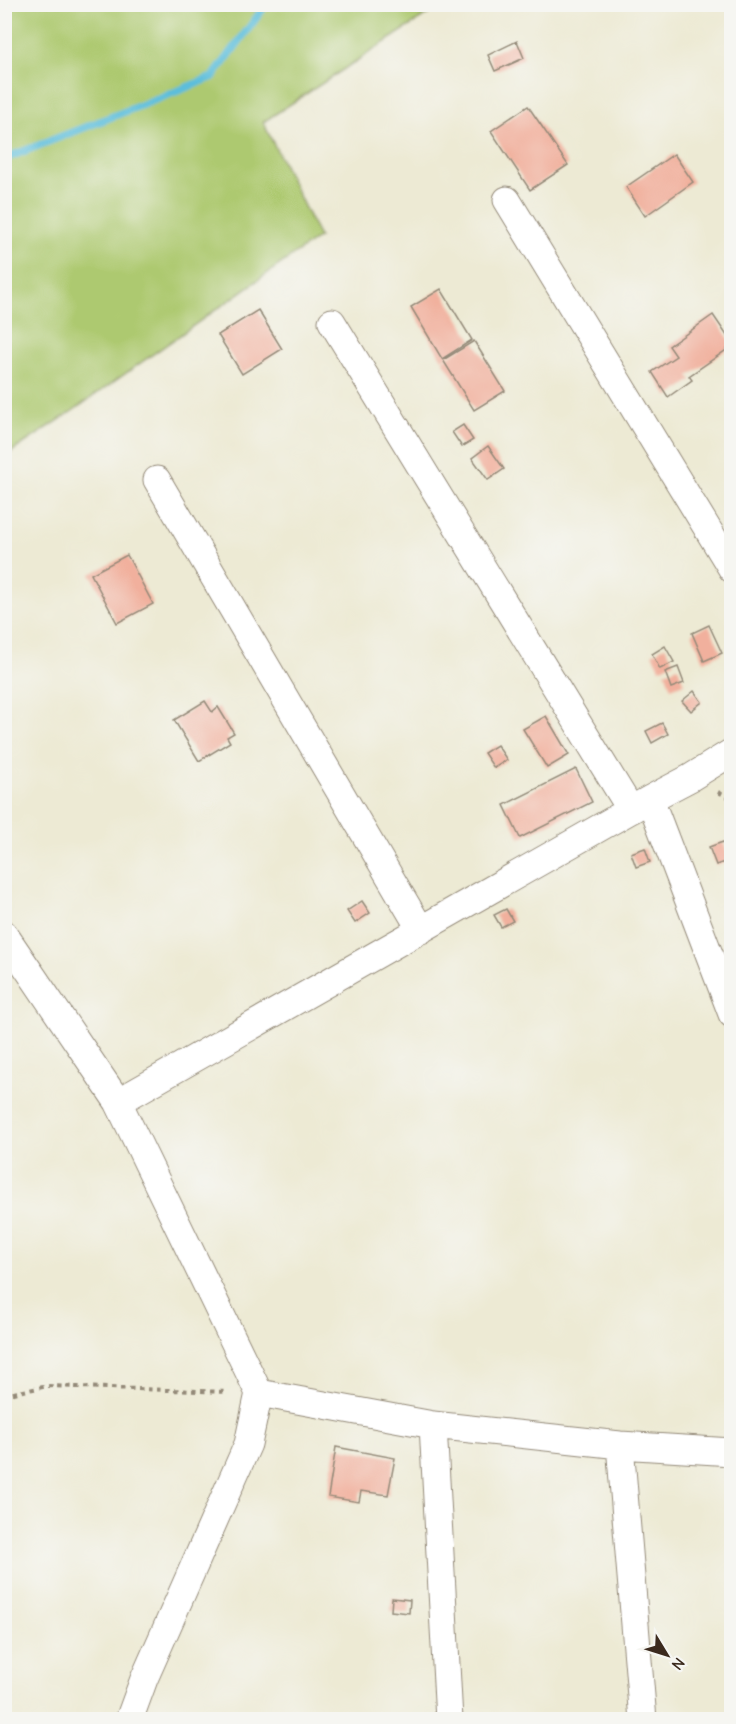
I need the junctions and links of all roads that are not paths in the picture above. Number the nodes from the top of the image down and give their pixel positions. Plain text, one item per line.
1 (507, 200) dead end
2 (332, 322) dead end
3 (157, 480) dead end
4 (732, 569) edge
5 (732, 752) edge
6 (640, 804) junction
7 (421, 930) junction
8 (4, 934) edge
9 (732, 1014) edge
10 (118, 1102) junction
11 (259, 1393) junction
12 (433, 1425) junction
13 (620, 1445) junction
14 (732, 1452) edge
15 (129, 1719) edge
16 (449, 1719) edge
17 (643, 1719) edge

1 - 4 street
2 - 6 street
3 - 7 street
5 - 6 street
6 - 7 street
6 - 9 street
7 - 10 street
8 - 10 street
10 - 11 street
11 - 12 street
11 - 15 street
12 - 13 street
12 - 16 street
13 - 14 street
13 - 17 street

